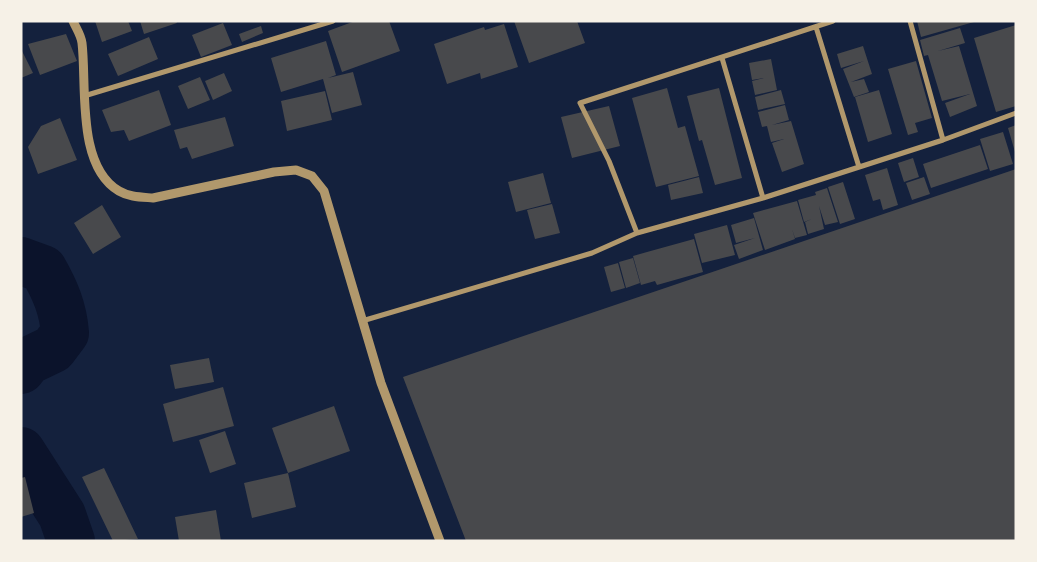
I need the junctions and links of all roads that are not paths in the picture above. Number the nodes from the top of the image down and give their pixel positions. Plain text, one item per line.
1 (73, 21) edge
2 (334, 21) edge
3 (832, 21) edge
4 (910, 21) edge
5 (816, 27) junction
6 (722, 58) junction
7 (84, 96) junction
8 (1016, 113) edge
9 (943, 140) junction
10 (859, 167) junction
11 (763, 198) junction
12 (637, 233) junction
13 (362, 320) junction
14 (440, 541) edge

1 - 7 street
2 - 7 street
3 - 5 street
4 - 9 street
5 - 6 street
5 - 10 street
6 - 11 street
6 - 12 street
7 - 13 street
8 - 9 street
9 - 10 street
10 - 11 street
11 - 12 street
12 - 13 street
13 - 14 street

